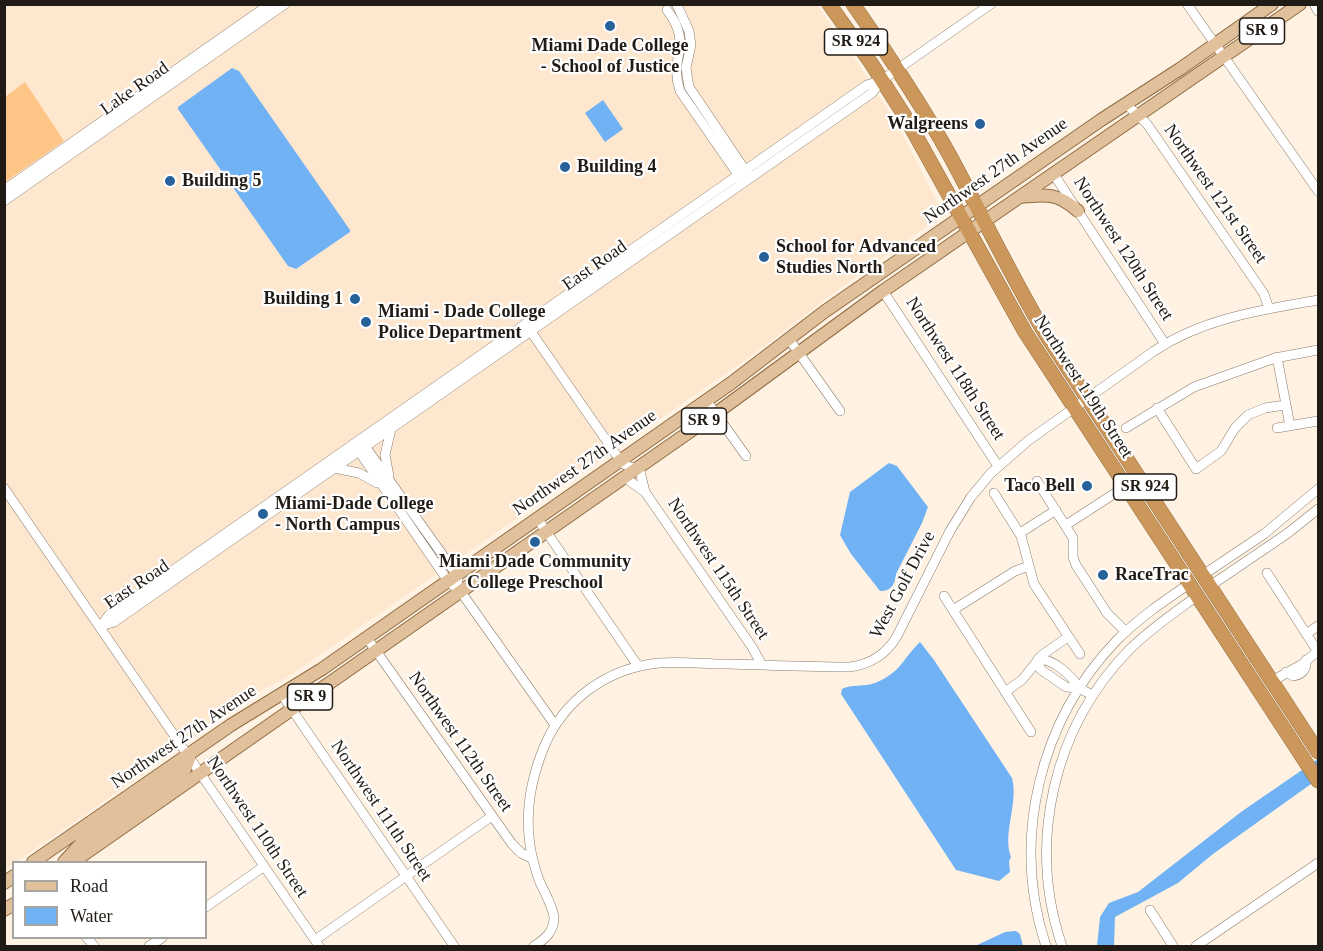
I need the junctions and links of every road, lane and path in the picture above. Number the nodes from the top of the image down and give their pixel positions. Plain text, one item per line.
1 (270, 4) edge
2 (285, 4) edge
3 (829, 4) edge
4 (853, 4) edge
5 (991, 4) edge
6 (1187, 4) edge
7 (1272, 4) edge
8 (1300, 4) edge
9 (1314, 4) edge
10 (677, 5) edge
11 (664, 7) edge
12 (1318, 11) edge
13 (1215, 44) junction
14 (1224, 57) junction
15 (898, 68) junction
16 (882, 80) junction
17 (1126, 104) junction
18 (1137, 116) junction
19 (1053, 173) junction
20 (744, 177) junction
21 (4, 190) edge
22 (1318, 191) edge
23 (1019, 197) junction
24 (4, 201) edge
25 (976, 207) junction
26 (1078, 211) junction
27 (961, 217) junction
28 (984, 221) junction
29 (969, 231) junction
30 (883, 291) junction
31 (1318, 300) edge
32 (1269, 309) junction
33 (528, 328) junction
34 (789, 339) junction
35 (1165, 344) junction
36 (1318, 350) edge
37 (798, 352) junction
38 (1277, 357) junction
39 (1087, 399) junction
40 (706, 400) junction
41 (1286, 405) junction
42 (1074, 408) junction
43 (1157, 408) junction
44 (840, 411) dead end
45 (716, 414) junction
46 (1318, 421) edge
47 (1290, 426) junction
48 (1126, 428) dead end
49 (391, 429) junction
50 (1277, 429) dead end
51 (360, 445) junction
52 (746, 456) dead end
53 (620, 460) junction
54 (998, 466) junction
55 (639, 467) junction
56 (334, 468) junction
57 (624, 477) junction
58 (390, 479) junction
59 (1037, 481) dead end
60 (381, 486) junction
61 (1126, 486) junction
62 (4, 488) edge
63 (1318, 489) edge
64 (645, 492) junction
65 (994, 493) dead end
66 (1295, 509) junction
67 (1318, 509) edge
68 (1056, 510) junction
69 (537, 518) junction
70 (1304, 521) junction
71 (1066, 525) junction
72 (547, 532) junction
73 (1020, 533) junction
74 (1029, 567) junction
75 (1267, 573) dead end
76 (452, 578) junction
77 (1206, 581) junction
78 (1193, 590) junction
79 (461, 592) junction
80 (944, 596) dead end
81 (953, 610) junction
82 (101, 626) junction
83 (1318, 626) edge
84 (1126, 632) junction
85 (1306, 634) junction
86 (1068, 637) junction
87 (367, 638) junction
88 (376, 651) junction
89 (1318, 651) edge
90 (1080, 654) dead end
91 (1038, 659) junction
92 (1052, 664) junction
93 (762, 665) junction
94 (638, 666) junction
95 (1286, 672) junction
96 (1046, 673) junction
97 (1272, 681) junction
98 (1079, 688) junction
99 (1005, 692) junction
100 (282, 695) junction
101 (1092, 695) junction
102 (292, 710) junction
103 (555, 725) junction
104 (1031, 732) dead end
105 (1318, 752) edge
106 (188, 754) junction
107 (200, 773) junction
108 (1318, 781) edge
109 (492, 816) junction
110 (533, 859) junction
111 (34, 861) edge
112 (65, 861) edge
113 (74, 861) edge
114 (1318, 862) edge
115 (263, 867) junction
116 (405, 876) junction
117 (207, 906) edge
118 (1150, 910) dead end
119 (317, 943) edge
120 (454, 946) edge
121 (534, 946) edge
122 (1046, 946) edge
123 (1062, 946) edge
124 (1173, 946) edge
125 (1196, 946) edge

1 - 21 street, Lake Road
2 - 24 street, Lake Road
3 - 16 highway, Northwest 119th Street / SR 924
4 - 15 highway, Northwest 119th Street / SR 924
5 - 15 street, East Road
6 - 13 street
7 - 13 main road, Northwest 27th Avenue / SR 9
8 - 14 main road, Northwest 27th Avenue / SR 9
9 - 12 street
10 - 11 street
10 - 20 street
11 - 20 street
13 - 14 street
13 - 17 main road, Northwest 27th Avenue / SR 9
14 - 18 main road, Northwest 27th Avenue / SR 9
14 - 22 street
15 - 16 street, East Road
15 - 25 highway, Northwest 119th Street / SR 924
16 - 20 street, East Road
16 - 27 highway, Northwest 119th Street / SR 924
17 - 18 street, Northwest 121st Street
17 - 25 main road, Northwest 27th Avenue / SR 9
18 - 19 main road, Northwest 27th Avenue / SR 9
18 - 32 street, Northwest 121st Street
19 - 23 main road, Northwest 27th Avenue / SR 9
19 - 26 street, Northwest 120th Street
20 - 33 street, East Road
23 - 26 main road
23 - 28 main road, Northwest 27th Avenue / SR 9
25 - 27 main road, Northwest 27th Avenue / SR 9
25 - 28 highway, Northwest 119th Street / SR 924
26 - 35 street, Northwest 120th Street
27 - 29 highway, Northwest 119th Street / SR 924
27 - 34 main road, Northwest 27th Avenue / SR 9
28 - 29 main road, Northwest 27th Avenue / SR 9
28 - 39 highway, Northwest 119th Street / SR 924
29 - 30 main road, Northwest 27th Avenue / SR 9
29 - 42 highway, Northwest 119th Street / SR 924
30 - 37 main road, Northwest 27th Avenue / SR 9
30 - 54 street, Northwest 118th Street
31 - 32 street, West Golf Drive
32 - 35 street, West Golf Drive
33 - 49 street, East Road
33 - 51 street, East Road
33 - 53 street
34 - 37 street
34 - 40 main road, Northwest 27th Avenue / SR 9
35 - 39 street, West Golf Drive
36 - 38 street
37 - 44 street
37 - 45 main road, Northwest 27th Avenue / SR 9
38 - 41 street
38 - 43 street
39 - 42 street, West Golf Drive
39 - 77 highway, Northwest 119th Street / SR 924
40 - 45 street
40 - 53 main road, Northwest 27th Avenue / SR 9
41 - 43 street
41 - 47 street
42 - 54 street, West Golf Drive
42 - 61 highway, Northwest 119th Street / SR 924
43 - 48 street
45 - 52 street
45 - 55 main road, Northwest 27th Avenue / SR 9
46 - 47 street
47 - 50 street
49 - 51 street, East Road
49 - 58 street
51 - 56 street, East Road
51 - 58 street
51 - 60 street
51 - 82 street, East Road
53 - 55 street
53 - 69 main road, Northwest 27th Avenue / SR 9
54 - 93 street, West Golf Drive
55 - 57 main road, Northwest 27th Avenue / SR 9
55 - 64 street, Northwest 115th Street
56 - 60 street
56 - 82 street, East Road
57 - 64 street, Northwest 115th Street
57 - 72 main road, Northwest 27th Avenue / SR 9
58 - 76 street
59 - 68 street
60 - 76 street
61 - 71 street
61 - 78 highway, Northwest 119th Street / SR 924
62 - 82 street, Northwest 110th Street
63 - 66 street
64 - 93 street, Northwest 115th Street
65 - 73 street
66 - 70 street
66 - 77 street
67 - 70 street
68 - 71 street
68 - 73 street
69 - 72 street
69 - 76 main road, Northwest 27th Avenue / SR 9
70 - 77 street
71 - 84 street
72 - 79 main road, Northwest 27th Avenue / SR 9
72 - 94 street
73 - 74 street
74 - 81 street
74 - 86 street
75 - 85 street
76 - 79 street
76 - 87 main road, Northwest 27th Avenue / SR 9
77 - 78 highway
77 - 97 highway, Northwest 119th Street / SR 924
78 - 84 street
78 - 101 street
78 - 108 highway, Northwest 119th Street / SR 924
79 - 88 main road, Northwest 27th Avenue / SR 9
79 - 103 street
80 - 81 street
81 - 99 street
82 - 106 street, Northwest 110th Street
83 - 85 street
84 - 98 street
85 - 89 street
86 - 90 street
86 - 91 street
87 - 88 street, Northwest 112th Street
87 - 100 main road, Northwest 27th Avenue / SR 9
88 - 102 main road, Northwest 27th Avenue / SR 9
88 - 109 street, Northwest 112th Street
89 - 95 street
89 - 95 street
91 - 92 street
91 - 96 street
91 - 99 street
92 - 96 street
92 - 98 street
93 - 94 street, West Golf Drive
94 - 103 street, West Golf Drive
95 - 97 street
96 - 98 street
97 - 105 highway, Northwest 119th Street / SR 924
98 - 101 street
98 - 122 street
99 - 104 street
100 - 102 street, Northwest 111th Street
100 - 106 main road, Northwest 27th Avenue / SR 9
101 - 123 street
102 - 107 main road, Northwest 27th Avenue / SR 9
102 - 116 street, Northwest 111th Street
103 - 110 street, West Golf Drive
106 - 107 street, Northwest 110th Street
106 - 111 main road, Northwest 27th Avenue / SR 9
106 - 112 main road
107 - 113 main road, Northwest 27th Avenue / SR 9
107 - 115 street, Northwest 110th Street
109 - 110 street, Northwest 112th Street
109 - 116 street
110 - 121 street, West Golf Drive
114 - 125 street
115 - 117 street
115 - 119 street, Northwest 110th Street
116 - 119 street
116 - 120 street, Northwest 111th Street
118 - 124 street

